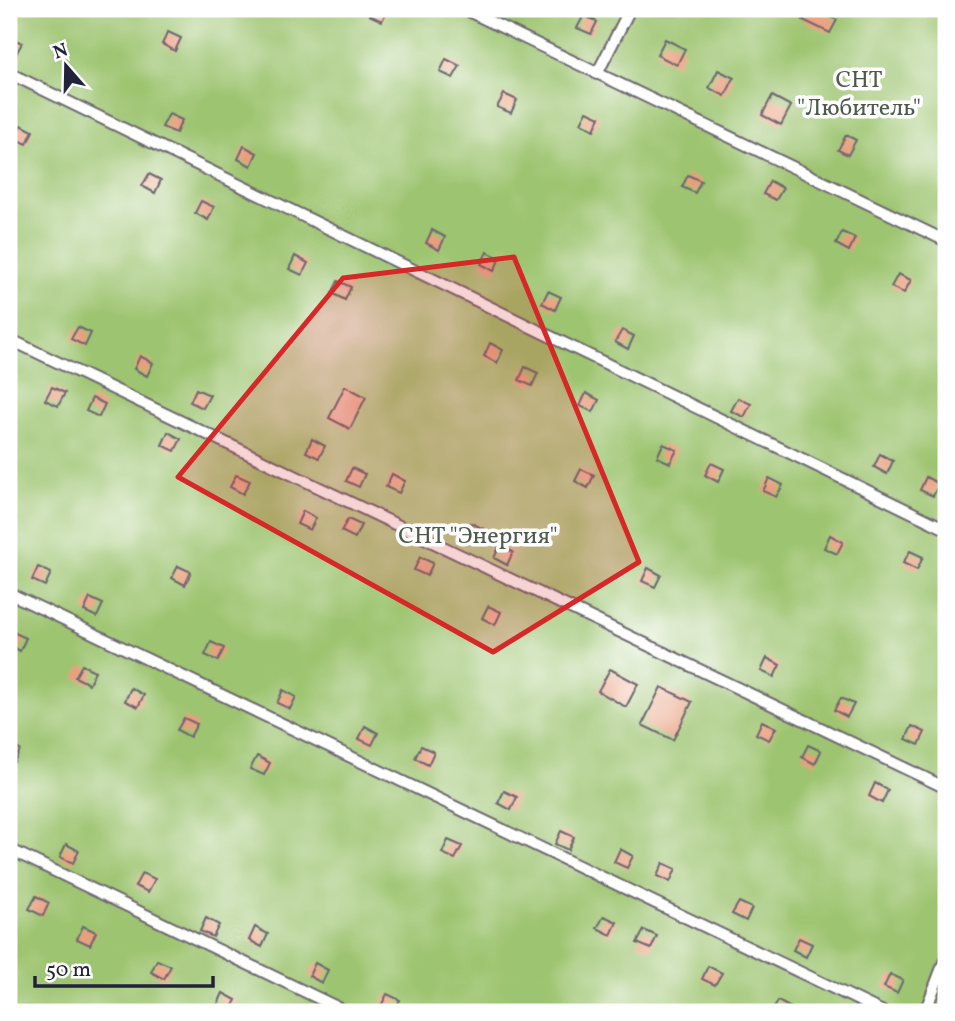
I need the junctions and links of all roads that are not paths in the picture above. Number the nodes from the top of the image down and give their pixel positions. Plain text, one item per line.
1 (464, 9) edge
2 (630, 9) edge
3 (9, 73) edge
4 (597, 74) junction
5 (946, 242) edge
6 (9, 339) edge
7 (946, 530) edge
8 (9, 593) edge
9 (946, 788) edge
10 (9, 849) edge
11 (946, 957) edge
12 (347, 1012) edge
13 (883, 1012) edge
14 (925, 1012) edge

1 - 4 lane
2 - 4 lane
3 - 7 lane
4 - 5 lane
6 - 9 lane
8 - 13 lane
10 - 12 lane
11 - 14 lane

